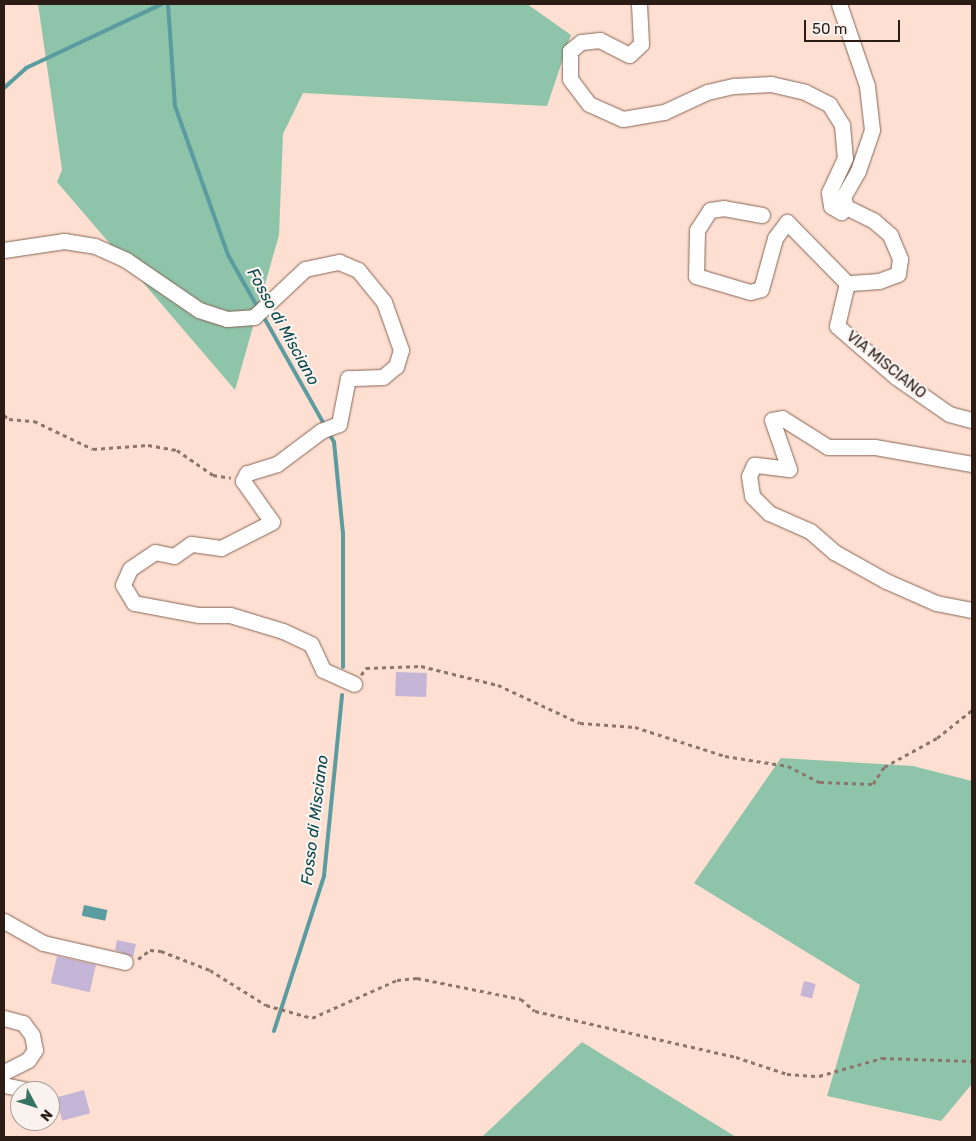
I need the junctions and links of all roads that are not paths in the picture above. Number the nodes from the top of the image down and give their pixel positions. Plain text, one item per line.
1 (640, 4) edge
2 (839, 4) edge
3 (846, 207) junction
4 (762, 215) dead end
5 (4, 250) edge
6 (847, 283) junction
7 (972, 420) edge
8 (972, 464) edge
9 (972, 610) edge
10 (354, 684) road end
11 (4, 921) edge
12 (125, 962) road end
13 (4, 1018) edge
14 (4, 1072) edge

1 - 3 street
2 - 3 street
3 - 6 street
4 - 6 street
5 - 10 street
6 - 7 street, VIA MISCIANO
8 - 9 street
11 - 12 street
13 - 14 street

